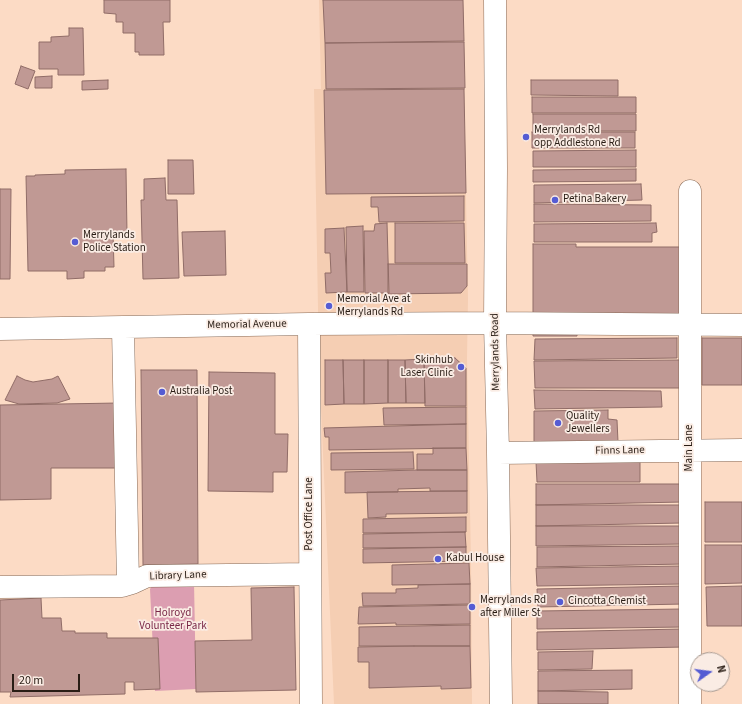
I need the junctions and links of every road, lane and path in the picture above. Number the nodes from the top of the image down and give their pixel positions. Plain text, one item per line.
1 (495, 0) edge
2 (690, 192) dead end
3 (495, 323) junction
4 (309, 324) junction
5 (690, 324) junction
6 (742, 325) edge
7 (123, 328) junction
8 (0, 329) edge
9 (690, 450) junction
10 (742, 450) edge
11 (498, 453) junction
12 (310, 574) junction
13 (128, 584) junction
14 (0, 587) edge
15 (311, 704) edge
16 (501, 704) edge
17 (690, 704) edge

1 - 3 street, Merrylands Road
2 - 5 street, Main Lane
3 - 4 street, Memorial Avenue
3 - 5 street, Memorial Avenue
3 - 11 street, Merrylands Road
4 - 7 street, Memorial Avenue
4 - 12 street, Post Office Lane
5 - 6 street, Memorial Avenue
5 - 9 street, Main Lane
7 - 8 street, Memorial Avenue
7 - 13 street
9 - 10 street, Finns Lane
9 - 11 street, Finns Lane
9 - 17 street, Main Lane
11 - 16 street, Merrylands Road
12 - 13 street, Library Lane
12 - 15 street, Post Office Lane
13 - 14 street, Library Lane

